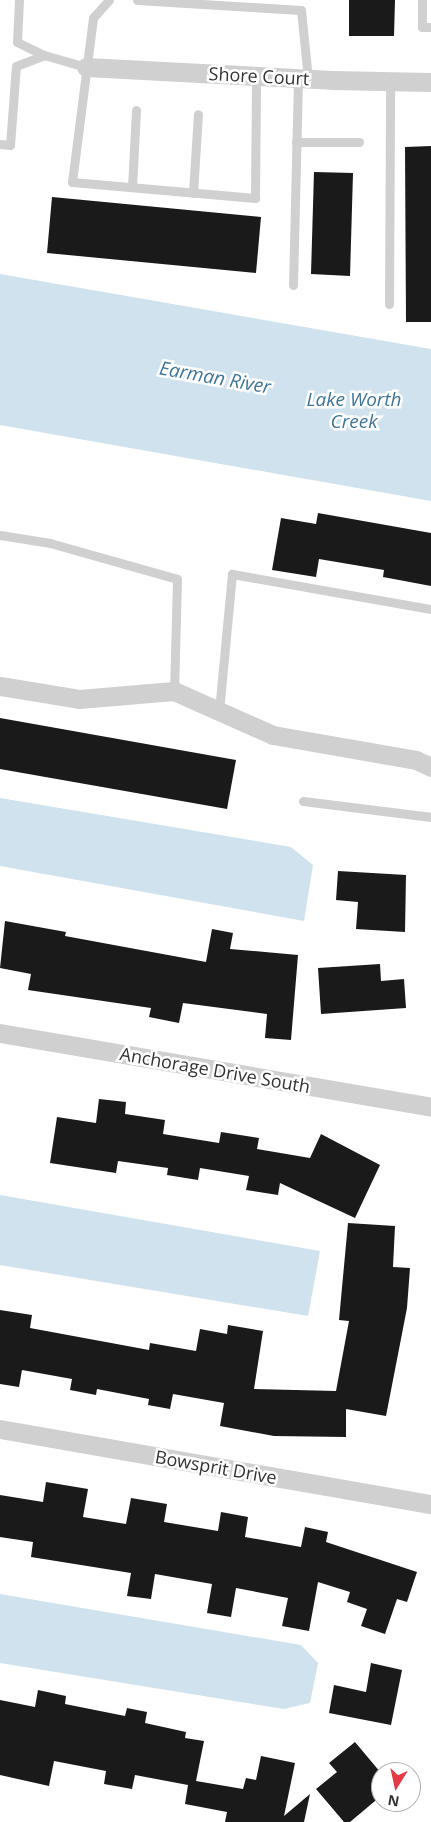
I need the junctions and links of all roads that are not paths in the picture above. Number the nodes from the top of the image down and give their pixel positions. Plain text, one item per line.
1 (19, 0) edge
2 (109, 0) edge
3 (137, 0) edge
4 (422, 0) edge
5 (431, 27) edge
6 (44, 55) junction
7 (86, 67) junction
8 (256, 77) junction
9 (303, 78) junction
10 (390, 81) junction
11 (431, 82) edge
12 (136, 110) dead end
13 (198, 114) dead end
14 (296, 142) junction
15 (359, 142) dead end
16 (0, 144) edge
17 (132, 187) junction
18 (193, 193) junction
19 (294, 285) dead end
20 (389, 304) dead end
21 (0, 535) edge
22 (431, 609) edge
23 (0, 686) edge
24 (174, 691) junction
25 (219, 712) junction
26 (431, 767) edge
27 (303, 801) dead end
28 (431, 817) edge
29 (0, 1033) edge
30 (431, 1107) edge
31 (0, 1429) edge
32 (431, 1504) edge

1 - 6 lane
2 - 7 lane
3 - 9 lane
4 - 5 lane
6 - 7 lane
6 - 16 lane
7 - 8 street, Shore Court
7 - 17 lane
8 - 9 street, Shore Court
8 - 18 lane
9 - 10 street, Shore Court
9 - 14 lane
10 - 11 street, Shore Court
10 - 20 lane
12 - 17 lane
13 - 18 lane
14 - 15 lane
14 - 19 lane
17 - 18 lane
21 - 24 lane
22 - 25 lane
23 - 24 street
24 - 25 street
25 - 26 street
27 - 28 lane
29 - 30 street, Anchorage Drive South
31 - 32 street, Bowsprit Drive

